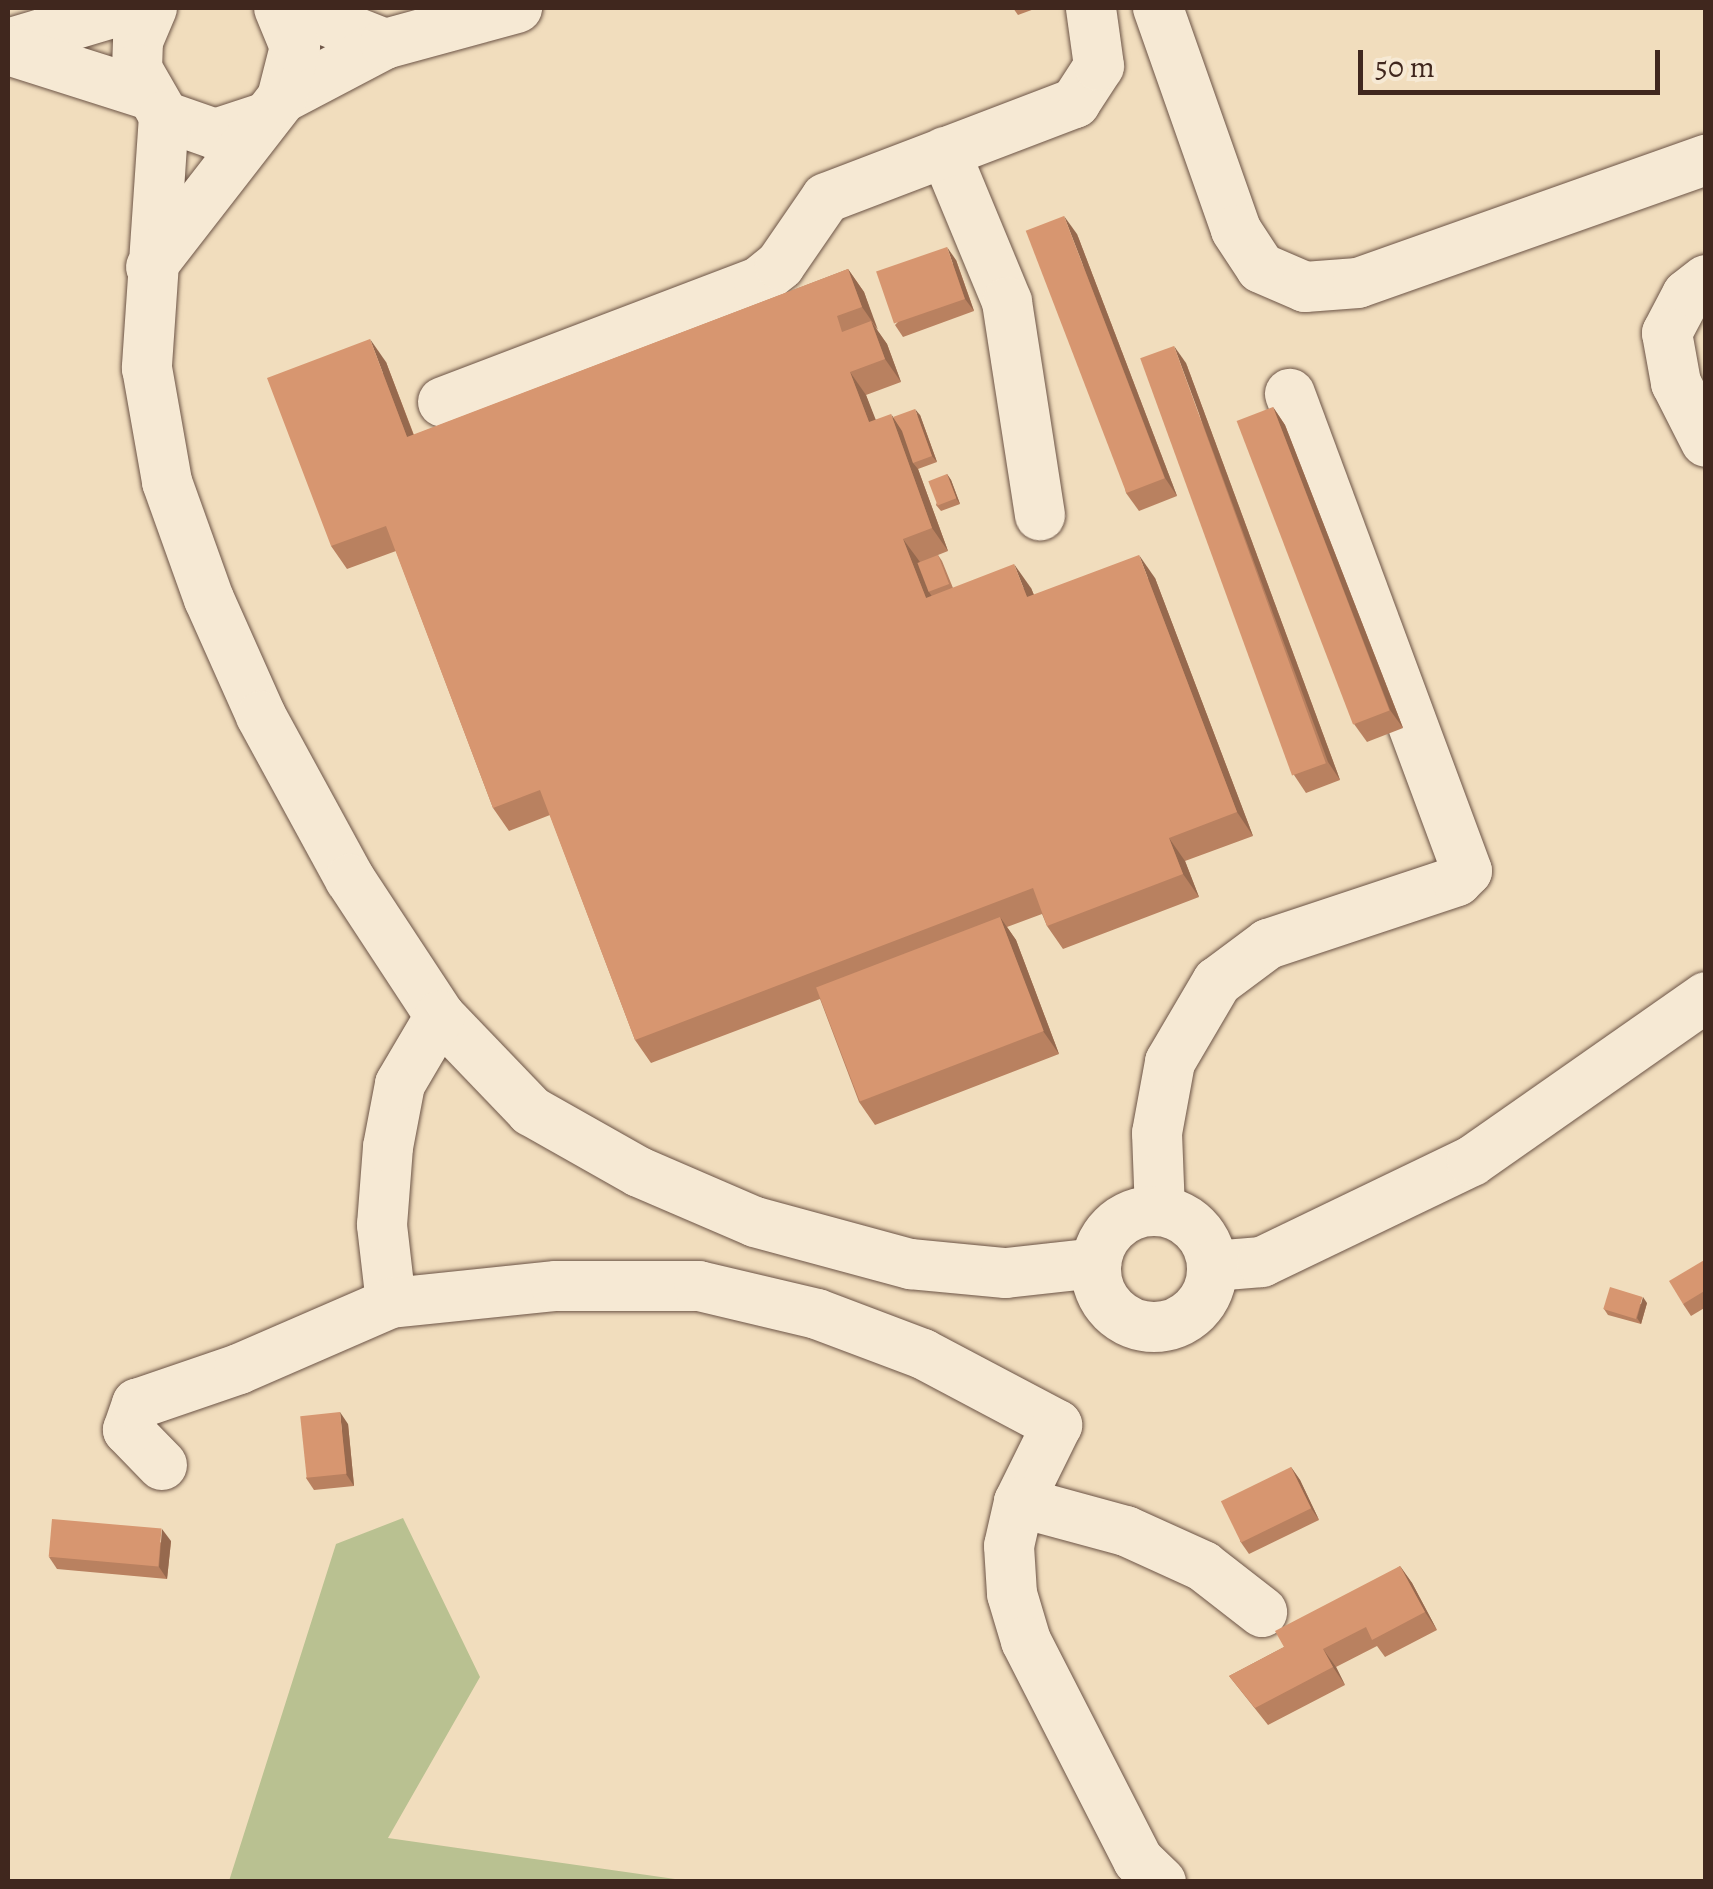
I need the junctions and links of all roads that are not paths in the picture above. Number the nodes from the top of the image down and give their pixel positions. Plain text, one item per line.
1 (129, 8) edge
2 (152, 8) edge
3 (278, 8) edge
4 (294, 8) edge
5 (517, 8) edge
6 (1092, 8) edge
7 (1158, 8) edge
8 (385, 44) junction
9 (8, 47) edge
10 (156, 105) junction
11 (273, 108) junction
12 (944, 152) junction
13 (1706, 160) edge
14 (151, 267) junction
15 (1706, 280) edge
16 (1290, 394) dead end
17 (442, 402) dead end
18 (1706, 442) edge
19 (1040, 516) dead end
20 (1706, 997) edge
21 (440, 1016) junction
22 (1160, 1211) junction
23 (1096, 1264) junction
24 (1213, 1266) junction
25 (391, 1303) junction
26 (162, 1465) dead end
27 (1019, 1502) junction
28 (1262, 1612) dead end
29 (1161, 1882) edge

1 - 9 street
2 - 10 street
3 - 11 street
4 - 8 street
5 - 8 street
6 - 12 street
7 - 13 street
8 - 11 street
9 - 10 street
10 - 11 street
10 - 14 street
11 - 14 street
12 - 17 street
12 - 19 street
14 - 21 street
15 - 18 street
16 - 22 street
20 - 24 street
21 - 23 street
21 - 25 street
22 - 23 street
22 - 24 street
23 - 24 street
25 - 26 street
25 - 27 street
27 - 28 street
27 - 29 street

